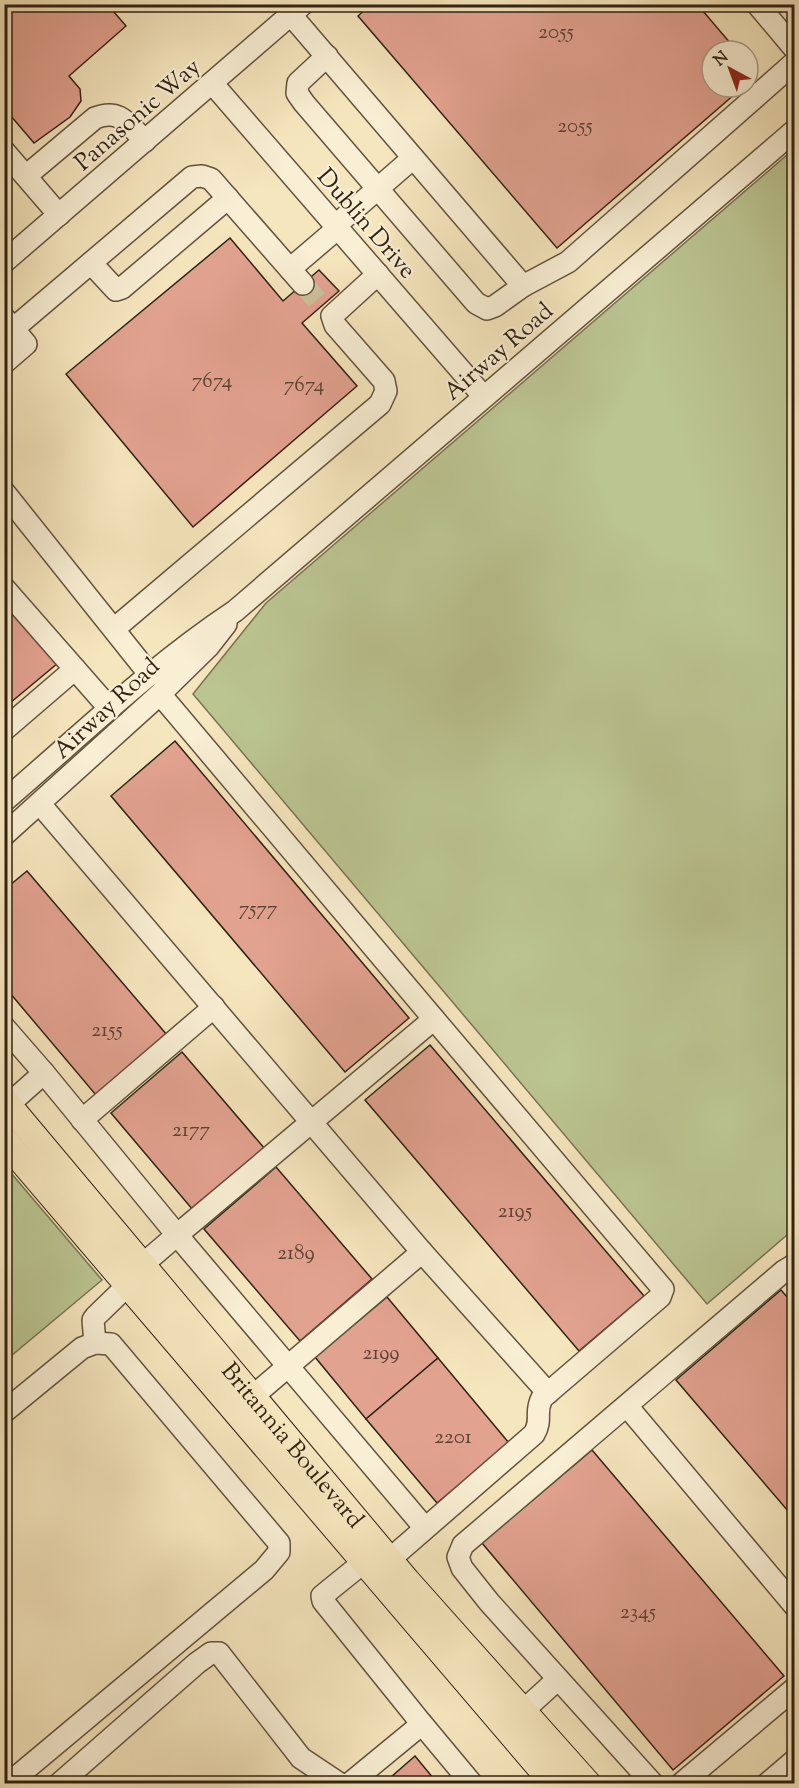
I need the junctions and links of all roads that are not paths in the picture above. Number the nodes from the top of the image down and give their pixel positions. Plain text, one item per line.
1 (757, 4) edge
2 (297, 10) edge
3 (795, 48) edge
4 (327, 57) junction
5 (795, 63) edge
6 (212, 83) junction
7 (795, 131) edge
8 (145, 141) junction
9 (4, 151) edge
10 (413, 159) junction
11 (26, 176) junction
12 (378, 189) junction
13 (228, 198) junction
14 (59, 215) junction
15 (337, 227) junction
16 (4, 262) edge
17 (91, 263) junction
18 (378, 274) junction
19 (523, 286) junction
20 (9, 324) edge
21 (4, 363) edge
22 (484, 397) junction
23 (4, 492) edge
24 (4, 588) edge
25 (235, 611) junction
26 (114, 630) junction
27 (75, 669) junction
28 (150, 675) junction
29 (160, 694) junction
30 (111, 709) junction
31 (4, 730) edge
32 (4, 801) edge
33 (40, 804) junction
34 (4, 835) edge
35 (214, 1007) junction
36 (434, 1019) junction
37 (4, 1027) edge
38 (44, 1073) junction
39 (6, 1103) edge
40 (82, 1120) junction
41 (312, 1122) junction
42 (4, 1140) edge
43 (177, 1235) junction
44 (422, 1252) junction
45 (795, 1265) edge
46 (135, 1275) junction
47 (95, 1343) junction
48 (289, 1366) junction
49 (548, 1393) junction
50 (252, 1397) junction
51 (627, 1406) junction
52 (4, 1412) edge
53 (425, 1528) junction
54 (377, 1561) junction
55 (795, 1605) edge
56 (558, 1679) junction
57 (795, 1689) edge
58 (524, 1710) junction
59 (422, 1724) junction
60 (8, 1784) edge
61 (59, 1784) edge
62 (340, 1784) edge
63 (348, 1784) edge
64 (472, 1784) edge
65 (554, 1784) edge
66 (588, 1784) edge
67 (653, 1784) edge
68 (681, 1784) edge

1 - 3 street
2 - 4 street
2 - 6 street, Panasonic Way
4 - 10 street
4 - 12 street
5 - 19 street
6 - 8 street, Panasonic Way
6 - 15 street, Dublin Drive
7 - 22 street, Airway Road
8 - 11 street
8 - 14 street, Panasonic Way
9 - 11 street
10 - 12 street
10 - 19 street
11 - 14 street
12 - 15 street
12 - 19 street
13 - 15 street
13 - 17 street
13 - 17 street
14 - 16 street, Panasonic Way
15 - 18 street, Dublin Drive
17 - 20 street
18 - 22 street, Dublin Drive
18 - 26 street
20 - 21 street
22 - 25 street, Airway Road
23 - 26 street
24 - 27 street
25 - 28 street, Airway Road
25 - 29 street, Airway Road
26 - 28 street
27 - 30 street
27 - 31 street
28 - 30 street, Airway Road
29 - 33 street, Airway Road
29 - 36 street
30 - 32 street, Airway Road
33 - 34 street, Airway Road
33 - 35 street
35 - 40 street
35 - 41 street
36 - 41 street
36 - 49 street
37 - 38 street
38 - 39 street
38 - 40 street
39 - 46 main road, Britannia Boulevard
40 - 43 street
41 - 43 street
41 - 44 street
42 - 46 main road, Britannia Boulevard
43 - 46 street
43 - 48 street
44 - 48 street
44 - 49 street
45 - 51 street
46 - 47 street
46 - 50 main road, Britannia Boulevard
46 - 54 main road, Britannia Boulevard
47 - 52 street
47 - 60 street
48 - 50 street
48 - 53 street
49 - 53 street
50 - 54 main road, Britannia Boulevard
51 - 55 street
51 - 56 street
53 - 54 street
54 - 58 main road, Britannia Boulevard
54 - 59 street
54 - 65 main road, Britannia Boulevard
56 - 58 street
56 - 67 street
57 - 68 street
58 - 66 main road, Britannia Boulevard
59 - 63 street
59 - 64 street
61 - 62 street

